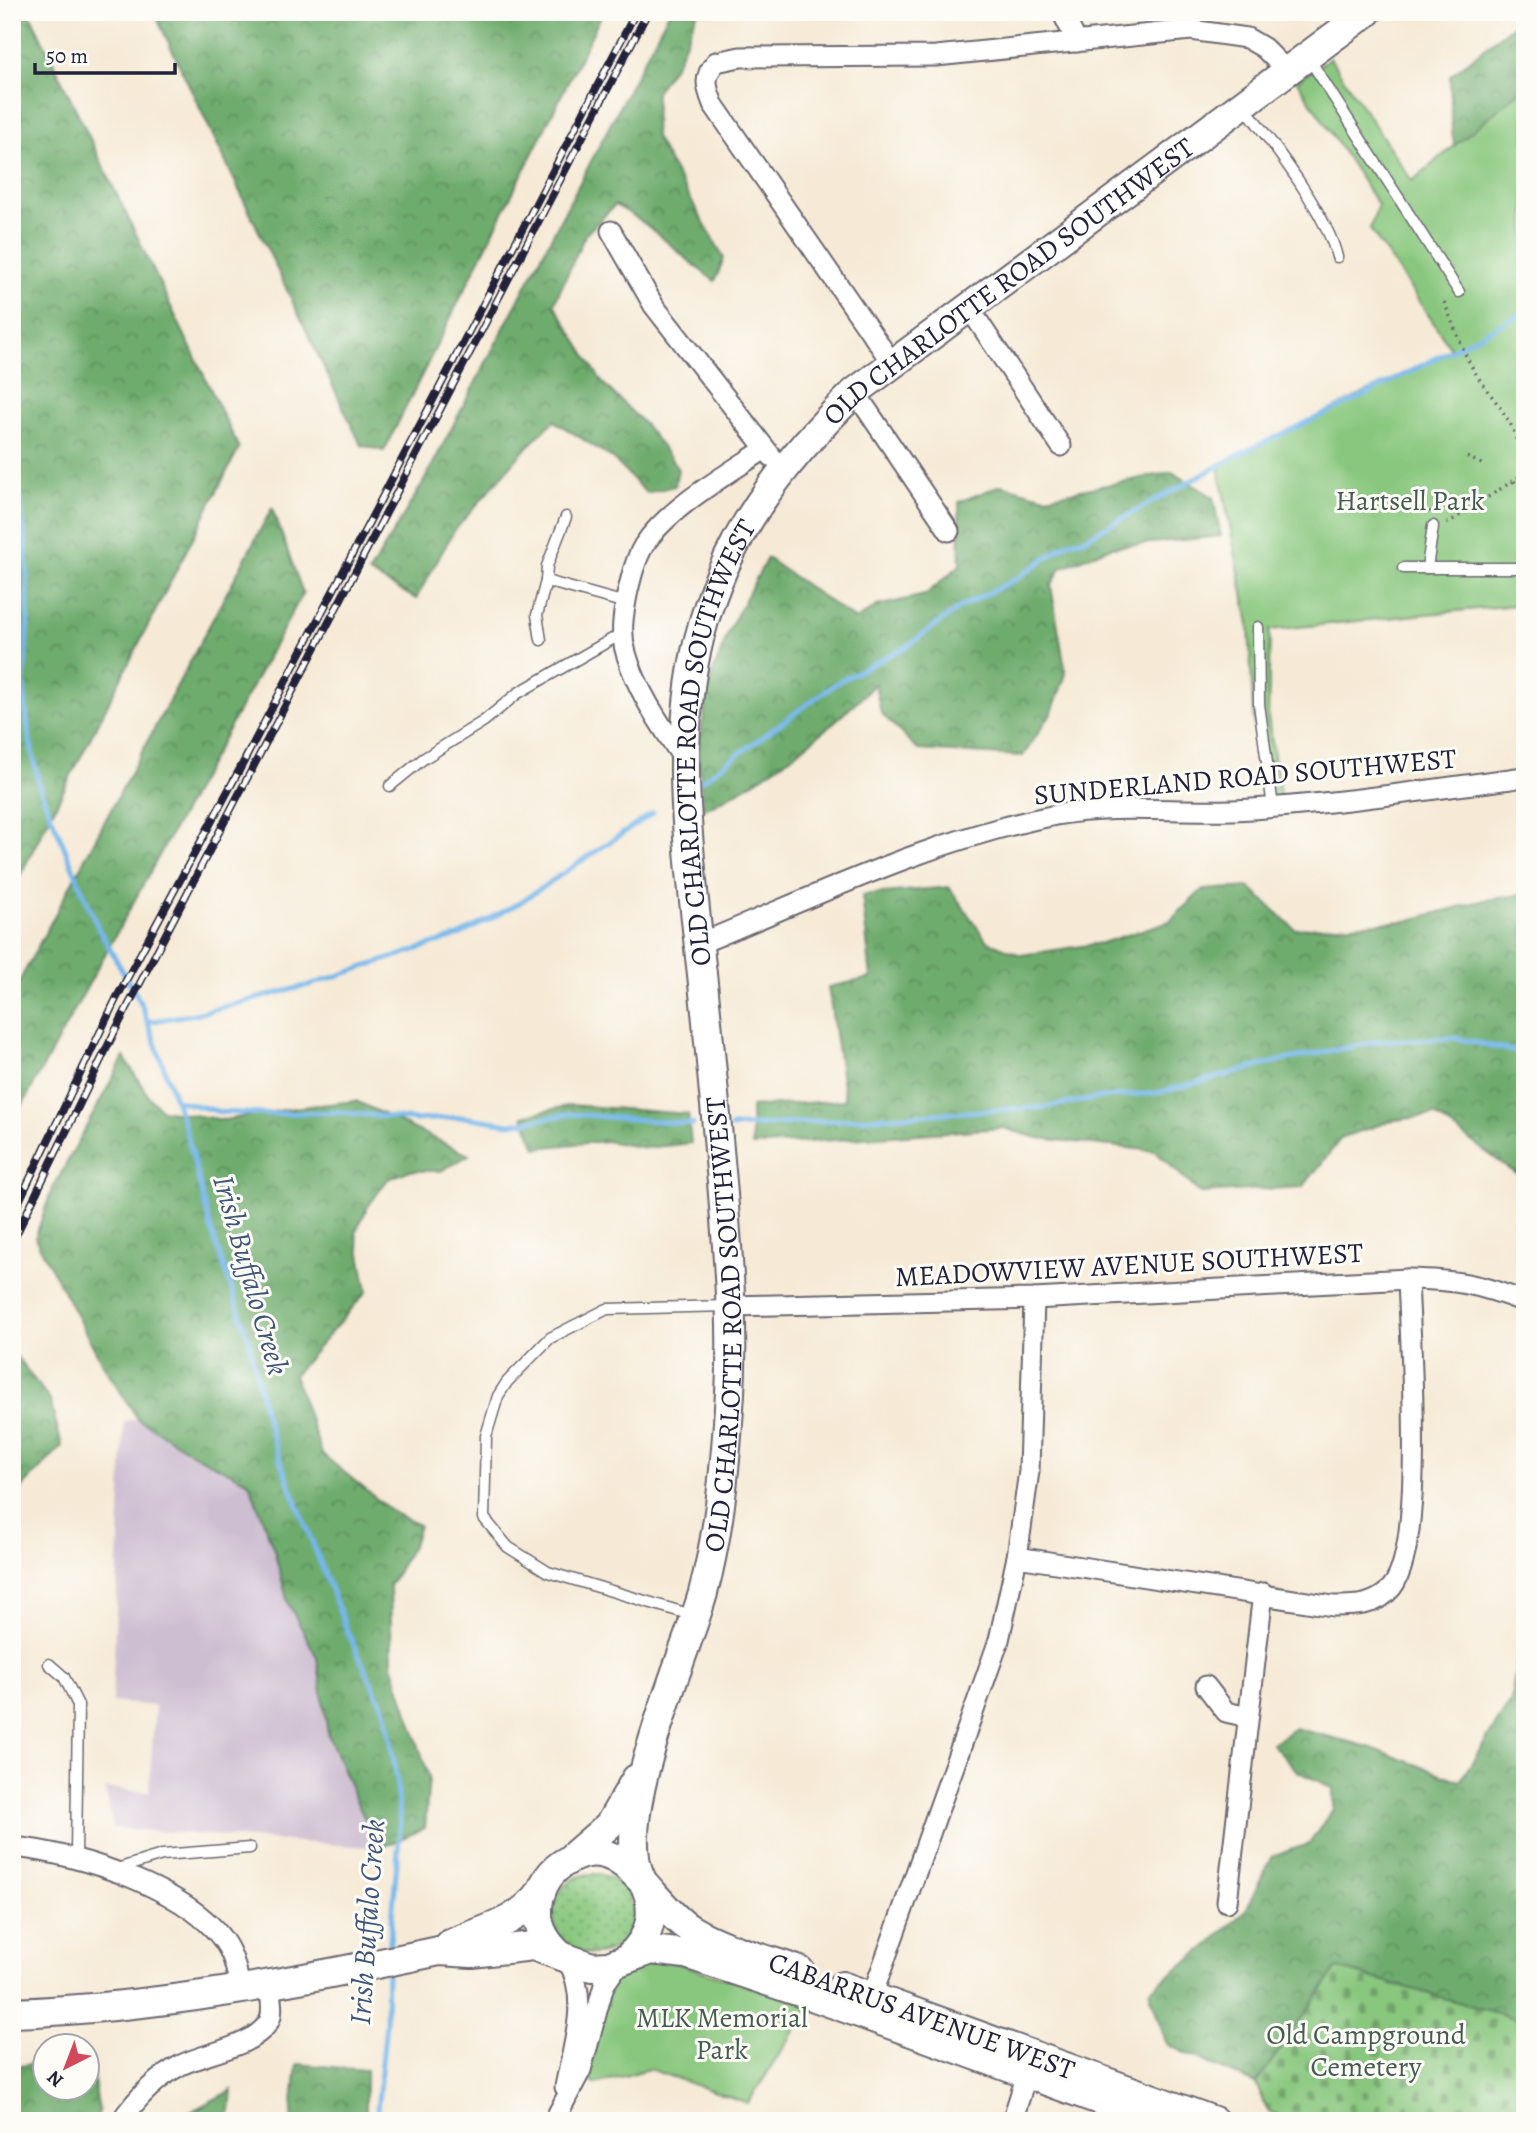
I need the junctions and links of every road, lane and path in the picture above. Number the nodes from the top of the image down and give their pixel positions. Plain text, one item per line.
1 (1062, 12) edge
2 (1367, 12) edge
3 (1077, 42) junction
4 (1297, 64) junction
5 (1242, 104) junction
6 (611, 231) dead end
7 (1337, 257) dead end
8 (1459, 292) dead end
9 (1444, 302) dead end
10 (968, 306) junction
11 (892, 363) junction
12 (855, 392) junction
13 (1061, 446) dead end
14 (1467, 457) dead end
15 (774, 459) junction
16 (1522, 464) edge
17 (1486, 466) dead end
18 (1514, 481) junction
19 (1525, 493) edge
20 (1412, 500) dead end
21 (566, 517) dead end
22 (1433, 526) junction
23 (949, 531) dead end
24 (1403, 568) dead end
25 (1427, 568) junction
26 (1525, 568) edge
27 (545, 581) junction
28 (626, 603) junction
29 (1258, 627) dead end
30 (621, 634) junction
31 (541, 640) dead end
32 (685, 761) junction
33 (1525, 777) edge
34 (390, 786) dead end
35 (1273, 807) junction
36 (699, 944) junction
37 (1408, 1279) junction
38 (1034, 1299) junction
39 (1525, 1302) edge
40 (733, 1306) junction
41 (1017, 1557) junction
42 (1263, 1593) junction
43 (695, 1617) junction
44 (49, 1664) dead end
45 (1206, 1686) dead end
46 (1248, 1717) junction
47 (646, 1761) junction
48 (12, 1847) edge
49 (250, 1848) dead end
50 (76, 1857) junction
51 (562, 1864) junction
52 (113, 1870) junction
53 (643, 1881) junction
54 (541, 1892) junction
55 (1227, 1902) dead end
56 (439, 1951) junction
57 (564, 1958) junction
58 (624, 1960) junction
59 (269, 1985) junction
60 (241, 1991) junction
61 (872, 1996) junction
62 (12, 2013) edge
63 (1030, 2064) junction
64 (557, 2115) edge
65 (121, 2121) edge
66 (1012, 2121) edge
67 (1157, 2121) edge
68 (1214, 2121) edge

1 - 3 street
2 - 4 street, OLD CHARLOTTE ROAD SOUTHWEST
3 - 4 street
3 - 11 street
4 - 5 street, OLD CHARLOTTE ROAD SOUTHWEST
4 - 8 lane
5 - 7 lane
5 - 10 street, OLD CHARLOTTE ROAD SOUTHWEST
6 - 15 street
9 - 16 path
10 - 11 street, OLD CHARLOTTE ROAD SOUTHWEST
10 - 13 street
11 - 12 street, OLD CHARLOTTE ROAD SOUTHWEST
12 - 15 street, OLD CHARLOTTE ROAD SOUTHWEST
12 - 23 street
14 - 17 path
15 - 28 street
15 - 32 street, OLD CHARLOTTE ROAD SOUTHWEST
16 - 18 path
18 - 19 path
18 - 22 path
20 - 22 path
21 - 27 lane
22 - 25 lane
24 - 25 lane
25 - 26 lane
27 - 28 lane
27 - 31 lane
28 - 30 street
29 - 35 lane
30 - 32 street
30 - 34 lane
32 - 36 street, OLD CHARLOTTE ROAD SOUTHWEST
33 - 35 street, SUNDERLAND ROAD SOUTHWEST
35 - 36 street, SUNDERLAND ROAD SOUTHWEST
36 - 40 street, OLD CHARLOTTE ROAD SOUTHWEST
37 - 38 street, MEADOWVIEW AVENUE SOUTHWEST
37 - 39 street, MEADOWVIEW AVENUE SOUTHWEST
37 - 42 street
38 - 40 street, MEADOWVIEW AVENUE SOUTHWEST
38 - 41 street
40 - 43 street, OLD CHARLOTTE ROAD SOUTHWEST
40 - 43 lane
41 - 42 street
41 - 61 street
42 - 46 street
43 - 47 street, OLD CHARLOTTE ROAD SOUTHWEST
44 - 50 lane
45 - 46 street
46 - 55 street
47 - 51 street, OLD CHARLOTTE ROAD SOUTHWEST
47 - 53 street, OLD CHARLOTTE ROAD SOUTHWEST
48 - 50 street
49 - 52 lane
50 - 52 street
51 - 53 street, CABARRUS AVENUE WEST
51 - 54 street, CABARRUS AVENUE WEST
52 - 60 street
53 - 58 street
53 - 61 street, CABARRUS AVENUE WEST
54 - 56 street, CABARRUS AVENUE WEST
54 - 57 street
56 - 57 street, CABARRUS AVENUE WEST
56 - 59 street, CABARRUS AVENUE WEST
57 - 58 street, CABARRUS AVENUE WEST
57 - 64 street
58 - 63 street, CABARRUS AVENUE WEST
58 - 64 street
59 - 60 street, CABARRUS AVENUE WEST
59 - 65 street
60 - 62 street, CABARRUS AVENUE WEST
61 - 63 street, CABARRUS AVENUE WEST
63 - 66 street
63 - 67 street, CABARRUS AVENUE WEST
63 - 68 street, CABARRUS AVENUE WEST

